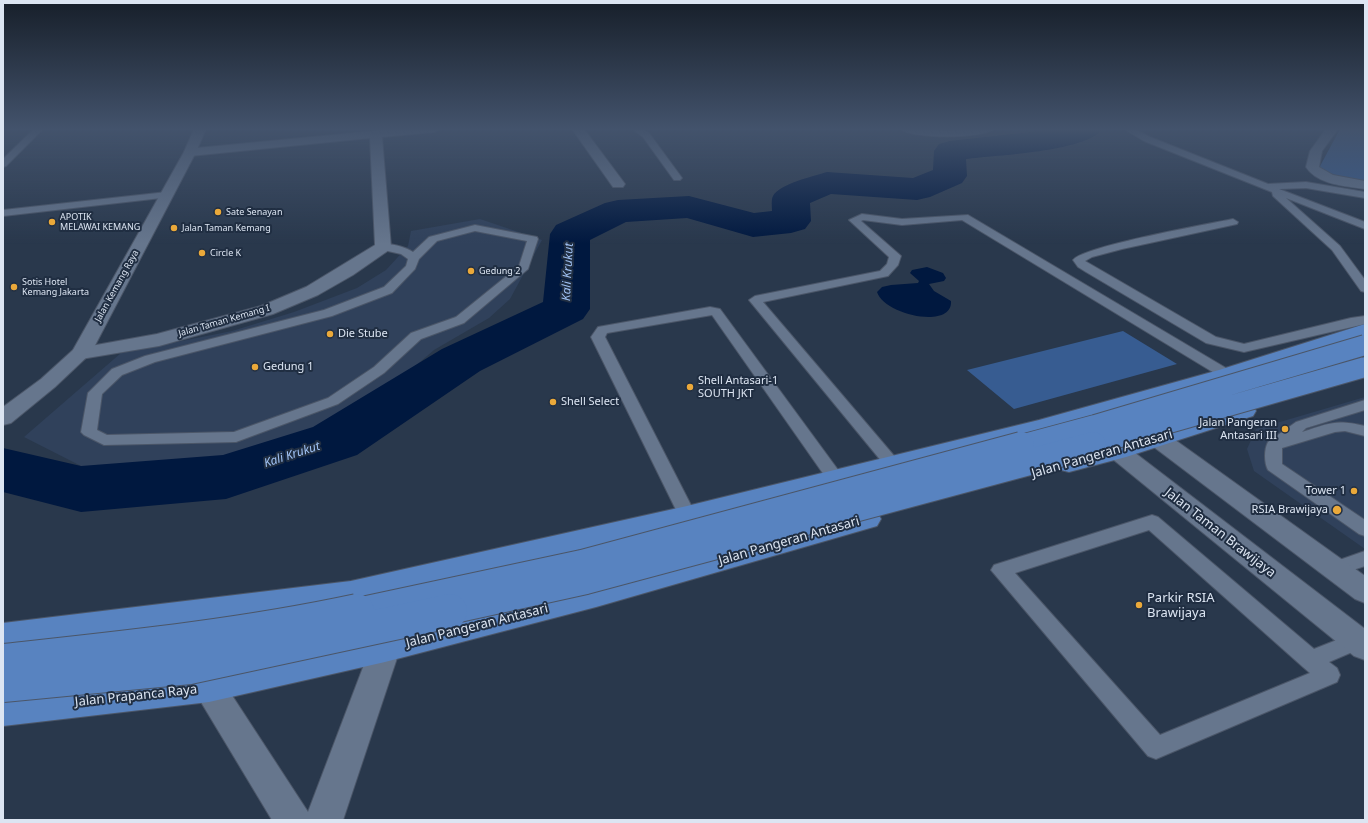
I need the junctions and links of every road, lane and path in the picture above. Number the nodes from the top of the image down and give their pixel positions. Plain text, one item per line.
1 (181, 167) edge
2 (378, 167) edge
3 (606, 167) edge
4 (669, 167) edge
5 (1219, 167) edge
6 (1312, 167) edge
7 (677, 178) dead end
8 (618, 184) dead end
9 (1365, 185) edge
10 (1268, 187) junction
11 (167, 194) junction
12 (1365, 195) edge
13 (3, 213) edge
14 (1233, 222) dead end
15 (1365, 226) edge
16 (383, 247) junction
17 (414, 258) junction
18 (1365, 288) edge
19 (1365, 320) edge
20 (1365, 330) edge
21 (158, 340) junction
22 (1365, 345) edge
23 (81, 353) junction
24 (150, 359) junction
25 (1365, 366) edge
26 (1226, 374) junction
27 (1365, 375) edge
28 (1365, 405) edge
29 (1114, 407) junction
30 (1076, 417) junction
31 (3, 418) edge
32 (1365, 431) edge
33 (1157, 438) junction
34 (1274, 446) junction
35 (1118, 452) junction
36 (893, 464) junction
37 (835, 478) junction
38 (687, 515) junction
39 (1365, 529) edge
40 (1365, 558) edge
41 (1335, 569) junction
42 (1365, 591) edge
43 (3, 636) edge
44 (1361, 644) edge
45 (385, 649) junction
46 (1311, 660) junction
47 (3, 661) edge
48 (3, 685) edge
49 (209, 687) junction
50 (3, 711) edge
51 (293, 820) edge
52 (324, 820) edge

1 - 11 street, Jalan Kemang Raya
2 - 16 street
3 - 8 street
4 - 7 lane
5 - 10 lane
6 - 9 street
10 - 12 lane
10 - 15 lane
10 - 18 lane
11 - 13 lane
11 - 23 street, Jalan Kemang Raya
14 - 19 lane
16 - 17 lane
16 - 21 street, Jalan Taman Kemang I
17 - 24 lane
17 - 24 lane
20 - 26 main road
21 - 23 street, Jalan Taman Kemang I
21 - 24 lane
22 - 47 main road, bridge
23 - 31 street, Jalan Kemang Raya
25 - 48 main road, bridge
26 - 29 main road
26 - 36 lane
27 - 33 main road, Jalan Pangeran Antasari
28 - 34 lane
29 - 30 main road
29 - 33 street
30 - 35 street, Jalan Taman Brawijaya
30 - 36 main road
32 - 34 lane
33 - 35 main road, Jalan Pangeran Antasari
33 - 41 street
34 - 39 lane
35 - 44 street, Jalan Taman Brawijaya
35 - 45 main road, Jalan Pangeran Antasari
36 - 37 main road
37 - 38 main road
37 - 38 lane
38 - 43 main road
40 - 41 lane
41 - 42 street
44 - 46 lane
45 - 49 main road, Jalan Pangeran Antasari
45 - 52 street
46 - 46 lane
49 - 50 main road, Jalan Prapanca Raya
49 - 51 street, Jalan Prapanca Raya

